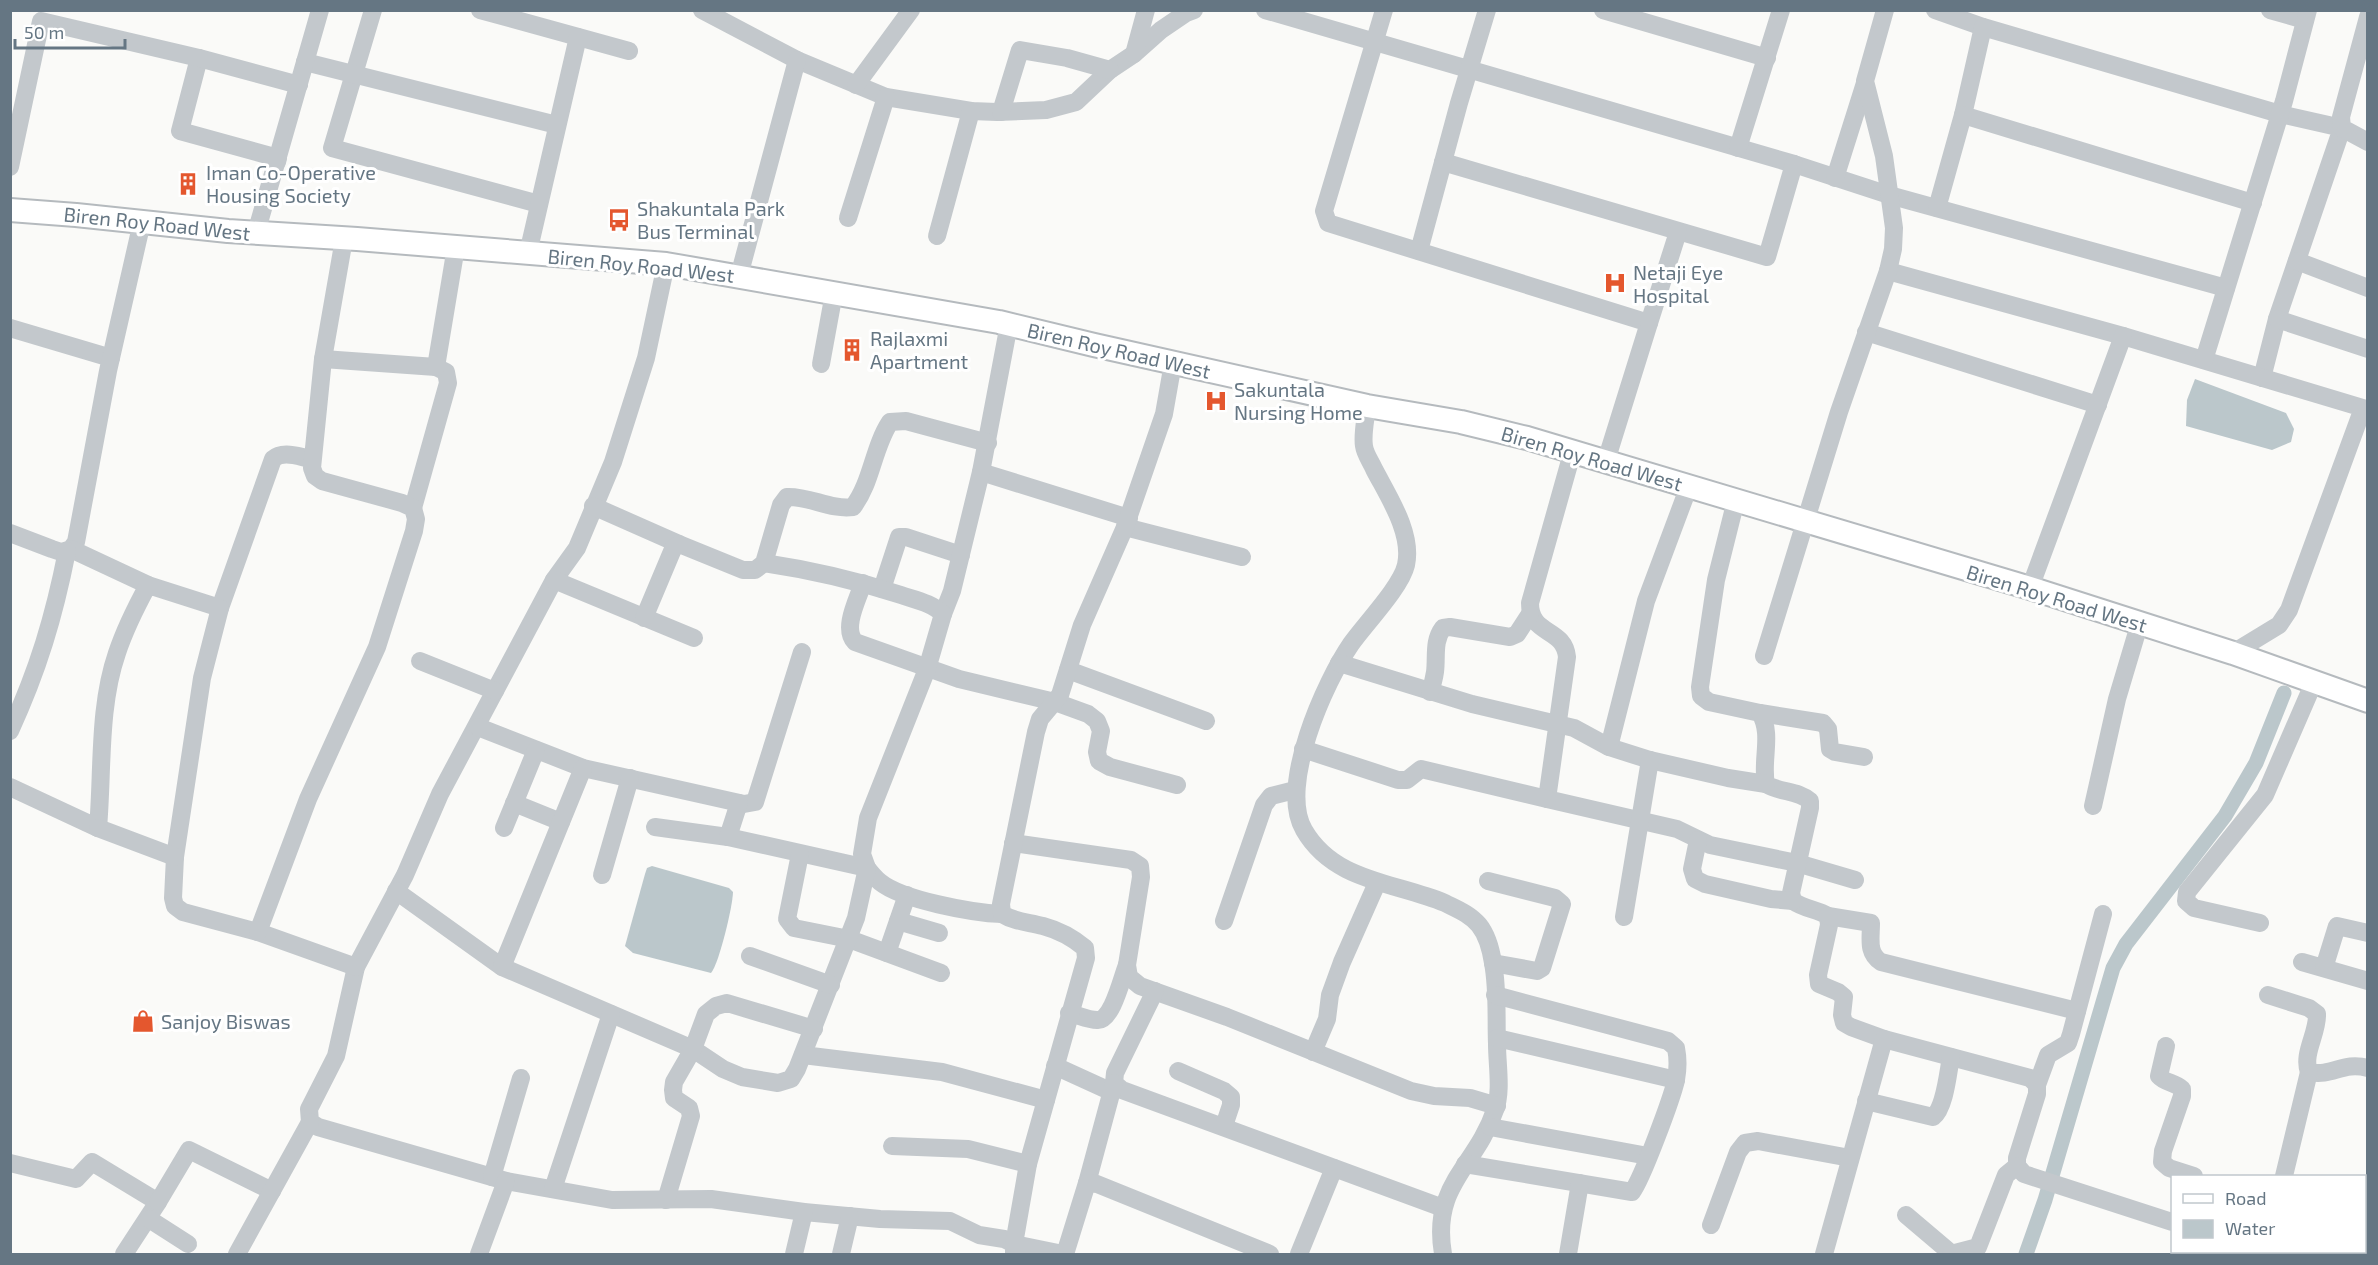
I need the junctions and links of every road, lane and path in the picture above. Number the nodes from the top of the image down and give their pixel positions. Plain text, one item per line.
1 (321, 10) edge
2 (373, 10) edge
3 (480, 10) edge
4 (702, 10) edge
5 (911, 10) edge
6 (1146, 10) edge
7 (1194, 10) edge
8 (1265, 10) edge
9 (1384, 10) edge
10 (1487, 10) edge
11 (1603, 10) edge
12 (1781, 10) edge
13 (1885, 10) edge
14 (1935, 10) edge
15 (2270, 10) edge
16 (2306, 15) edge
17 (42, 16) edge
18 (2367, 17) edge
19 (1983, 27) junction
20 (578, 37) junction
21 (1375, 41) junction
22 (629, 51) dead end
23 (1134, 54) junction
24 (199, 58) junction
25 (1767, 58) junction
26 (797, 60) junction
27 (305, 62) junction
28 (1110, 70) junction
29 (1469, 71) junction
30 (353, 76) junction
31 (1865, 81) junction
32 (299, 85) junction
33 (856, 85) junction
34 (886, 97) junction
35 (971, 111) junction
36 (1001, 112) junction
37 (2280, 114) junction
38 (1963, 115) junction
39 (557, 125) junction
40 (2342, 128) junction
41 (2367, 142) edge
42 (1738, 148) junction
43 (277, 162) junction
44 (1443, 162) junction
45 (1794, 165) junction
46 (10, 167) edge
47 (1835, 178) junction
48 (1889, 195) junction
49 (2253, 203) junction
50 (538, 204) junction
51 (1936, 208) junction
52 (10, 210) edge
53 (848, 218) dead end
54 (142, 222) junction
55 (1678, 232) junction
56 (256, 233) junction
57 (937, 236) dead end
58 (344, 239) junction
59 (456, 247) junction
60 (1419, 251) junction
61 (528, 253) junction
62 (2297, 261) junction
63 (666, 264) junction
64 (1888, 271) junction
65 (739, 276) junction
66 (2226, 288) junction
67 (2367, 288) edge
68 (834, 293) junction
69 (2277, 319) junction
70 (1649, 323) junction
71 (1009, 324) junction
72 (10, 328) edge
73 (1866, 332) junction
74 (2123, 336) junction
75 (2367, 349) edge
76 (111, 358) junction
77 (323, 359) junction
78 (2204, 360) junction
79 (1173, 363) junction
80 (821, 364) dead end
81 (436, 367) junction
82 (2262, 378) junction
83 (1367, 405) junction
84 (2098, 405) junction
85 (988, 443) junction
86 (1573, 450) junction
87 (312, 459) junction
88 (1606, 461) junction
89 (981, 472) junction
90 (1689, 486) junction
91 (1736, 500) junction
92 (593, 506) junction
93 (413, 508) junction
94 (1805, 520) junction
95 (1127, 523) junction
96 (10, 534) edge
97 (679, 544) junction
98 (69, 550) junction
99 (962, 555) junction
100 (1242, 557) dead end
101 (764, 563) junction
102 (554, 580) junction
103 (863, 583) junction
104 (148, 585) junction
105 (2030, 588) junction
106 (882, 589) junction
107 (220, 608) junction
108 (943, 614) junction
109 (1530, 614) junction
110 (644, 618) junction
111 (2140, 622) junction
112 (694, 638) dead end
113 (802, 652) dead end
114 (2233, 653) junction
115 (1764, 656) dead end
116 (420, 661) dead end
117 (1339, 663) junction
118 (927, 669) junction
119 (1068, 670) junction
120 (2314, 682) junction
121 (495, 691) junction
122 (1430, 692) junction
123 (2367, 700) edge
124 (1055, 702) junction
125 (1760, 713) junction
126 (1206, 722) dead end
127 (1558, 724) junction
128 (478, 727) junction
129 (10, 731) edge
130 (1609, 747) junction
131 (1303, 749) junction
132 (536, 750) junction
133 (1864, 757) dead end
134 (1650, 760) junction
135 (583, 768) junction
136 (630, 778) junction
137 (1766, 784) junction
138 (1177, 785) dead end
139 (10, 787) edge
140 (1295, 790) junction
141 (1547, 799) junction
142 (514, 803) junction
143 (739, 803) junction
144 (2093, 806) dead end
145 (1639, 821) junction
146 (561, 822) junction
147 (655, 827) dead end
148 (98, 828) junction
149 (504, 828) dead end
150 (728, 837) junction
151 (1698, 840) junction
152 (1013, 843) junction
153 (800, 854) junction
154 (175, 857) junction
155 (1797, 863) junction
156 (867, 868) junction
157 (602, 875) dead end
158 (1856, 880) dead end
159 (1488, 881) dead end
160 (1377, 883) junction
161 (396, 891) junction
162 (907, 895) junction
163 (1793, 901) junction
164 (1002, 914) junction
165 (2103, 914) dead end
166 (1828, 916) junction
167 (1624, 917) dead end
168 (898, 921) junction
169 (1224, 921) dead end
170 (2260, 923) dead end
171 (258, 932) junction
172 (939, 933) dead end
173 (2367, 933) edge
174 (849, 939) junction
175 (887, 953) junction
176 (750, 956) dead end
177 (2302, 962) dead end
178 (1493, 963) junction
179 (1127, 965) junction
180 (356, 967) junction
181 (502, 967) junction
182 (2324, 968) junction
183 (942, 973) dead end
184 (2367, 981) edge
185 (831, 985) junction
186 (1155, 991) junction
187 (1495, 995) junction
188 (2268, 995) dead end
189 (2077, 1011) junction
190 (1069, 1013) junction
191 (611, 1014) junction
192 (814, 1029) junction
193 (1497, 1038) junction
194 (1884, 1039) junction
195 (2166, 1046) dead end
196 (693, 1050) junction
197 (1313, 1052) junction
198 (803, 1055) junction
199 (1952, 1057) junction
200 (1055, 1066) junction
201 (2367, 1068) edge
202 (1178, 1071) dead end
203 (2309, 1072) junction
204 (521, 1078) dead end
205 (1676, 1080) junction
206 (2037, 1085) junction
207 (1113, 1087) junction
208 (1046, 1100) junction
209 (1866, 1101) junction
210 (1497, 1106) junction
211 (310, 1122) junction
212 (1224, 1126) junction
213 (1490, 1127) junction
214 (892, 1146) dead end
215 (1648, 1156) junction
216 (1850, 1158) junction
217 (10, 1163) edge
218 (1028, 1164) junction
219 (1465, 1164) junction
220 (2017, 1167) junction
221 (1334, 1168) junction
222 (2190, 1175) edge
223 (2284, 1175) edge
224 (499, 1179) junction
225 (1087, 1183) junction
226 (1580, 1183) junction
227 (553, 1190) junction
228 (272, 1191) junction
229 (666, 1200) junction
230 (158, 1202) junction
231 (1443, 1208) junction
232 (804, 1212) junction
233 (1906, 1215) dead end
234 (850, 1216) junction
235 (149, 1219) junction
236 (2171, 1222) edge
237 (1711, 1225) dead end
238 (188, 1244) dead end
239 (1014, 1249) edge
240 (124, 1254) edge
241 (237, 1254) edge
242 (479, 1254) edge
243 (794, 1254) edge
244 (841, 1254) edge
245 (1064, 1254) edge
246 (1270, 1254) edge
247 (1299, 1254) edge
248 (1443, 1254) edge
249 (1568, 1254) edge
250 (1824, 1254) edge
251 (1952, 1254) edge

1 - 27 street
2 - 30 street
3 - 20 street
4 - 26 street
5 - 33 street
6 - 23 street
7 - 23 street
8 - 21 street
9 - 21 street
10 - 29 street
11 - 25 street
12 - 25 street
13 - 31 street
14 - 19 street
15 - 16 street
16 - 37 street
17 - 24 street
17 - 46 street
18 - 40 street
19 - 37 street
19 - 38 street
20 - 22 street
20 - 39 street
21 - 29 street
21 - 60 street
23 - 28 street
24 - 32 street
24 - 43 street
25 - 42 street
26 - 33 street
26 - 65 street
27 - 30 street
27 - 32 street
28 - 36 street
28 - 36 street
29 - 42 street
29 - 44 street
30 - 39 street
30 - 50 street
31 - 47 street
31 - 48 street
32 - 43 street
33 - 34 street
34 - 35 street
34 - 53 street
35 - 36 street
35 - 57 street
37 - 40 street
37 - 49 street
38 - 49 street
38 - 51 street
39 - 50 street
40 - 41 street
40 - 62 street
42 - 45 street
43 - 56 street
44 - 55 street
44 - 60 street
45 - 47 street
45 - 55 street
47 - 48 street
48 - 51 street
48 - 64 street
49 - 66 street
50 - 61 street
51 - 66 street
52 - 54 main road, Biren Roy Road West
54 - 56 main road, Biren Roy Road West
54 - 76 street
55 - 70 street
56 - 58 main road, Biren Roy Road West
58 - 59 main road, Biren Roy Road West
58 - 77 street
59 - 61 main road, Biren Roy Road West
59 - 81 street
60 - 70 street
61 - 63 main road, Biren Roy Road West
62 - 67 street
62 - 69 street
63 - 65 main road, Biren Roy Road West
63 - 92 street
64 - 73 street
64 - 74 street
65 - 68 main road, Biren Roy Road West
66 - 78 street
68 - 71 main road, Biren Roy Road West
68 - 80 street
69 - 75 street
69 - 82 street
70 - 88 street
71 - 79 main road, Biren Roy Road West
71 - 85 street
72 - 76 street
73 - 84 street
73 - 94 street
74 - 78 street
74 - 84 street
76 - 98 street
77 - 81 street
77 - 87 street
78 - 82 street
79 - 83 main road, Biren Roy Road West
79 - 95 street
81 - 93 street
82 - 114 street
83 - 86 main road, Biren Roy Road West
83 - 117 street
84 - 105 street
85 - 89 street
85 - 101 street
86 - 88 main road, Biren Roy Road West
86 - 109 street
87 - 93 street
87 - 107 street
88 - 90 main road, Biren Roy Road West
89 - 95 street
89 - 99 street
90 - 91 main road, Biren Roy Road West
90 - 130 street
91 - 94 main road, Biren Roy Road West
91 - 125 street
92 - 97 street
92 - 102 street
93 - 171 street
94 - 105 main road, Biren Roy Road West
94 - 115 street
95 - 100 street
95 - 119 street
96 - 98 street
97 - 101 street
97 - 110 street
98 - 104 street
98 - 129 street
99 - 106 street
99 - 108 street
101 - 103 street
102 - 110 street
102 - 121 street
103 - 106 street
103 - 118 street
104 - 107 street
104 - 148 street
105 - 111 main road, Biren Roy Road West
106 - 108 street
107 - 154 street
108 - 118 street
109 - 122 street
109 - 127 street
110 - 112 street
111 - 114 main road, Biren Roy Road West
111 - 144 street
113 - 143 street
114 - 120 main road, Biren Roy Road West
116 - 121 street
117 - 122 street
117 - 131 street
118 - 124 street
118 - 156 street
119 - 124 street
119 - 126 street
120 - 123 main road, Biren Roy Road West
120 - 170 street
121 - 128 street
122 - 127 street
124 - 138 street
124 - 152 street
125 - 133 street
125 - 137 street
127 - 130 street
127 - 141 street
128 - 132 street
128 - 161 street
130 - 134 street
131 - 140 street
131 - 141 street
132 - 135 street
132 - 142 street
134 - 137 street
134 - 145 street
135 - 136 street
135 - 146 street
136 - 143 street
136 - 157 street
137 - 155 street
139 - 148 street
140 - 160 street
140 - 169 street
141 - 145 street
142 - 146 street
142 - 149 street
143 - 150 street
145 - 151 street
145 - 167 street
146 - 181 street
147 - 150 street
148 - 154 street
150 - 153 street
151 - 155 street
151 - 163 street
152 - 164 street
152 - 179 street
153 - 156 street
153 - 174 street
154 - 171 street
155 - 158 street
155 - 163 street
156 - 162 street
156 - 174 street
159 - 178 street
160 - 178 street
160 - 197 street
161 - 180 street
161 - 181 street
162 - 164 street
162 - 168 street
163 - 166 street
164 - 190 street
165 - 189 street
166 - 189 street
166 - 194 street
168 - 172 street
168 - 175 street
171 - 180 street
173 - 182 street
174 - 175 street
174 - 185 street
175 - 183 street
176 - 185 street
177 - 182 street
178 - 187 street
179 - 186 street
179 - 190 street
180 - 211 street
181 - 191 street
182 - 184 street
185 - 192 street
186 - 197 street
186 - 207 street
187 - 193 street
187 - 205 street
188 - 203 street
189 - 206 street
190 - 200 street
191 - 196 street
191 - 227 street
192 - 196 street
192 - 198 street
193 - 205 street
193 - 210 street
194 - 199 street
194 - 209 street
195 - 222 street
196 - 198 street
196 - 229 street
197 - 210 street
198 - 208 street
199 - 206 street
199 - 209 street
200 - 207 street
200 - 208 street
201 - 203 street
202 - 212 street
203 - 223 street
204 - 224 street
205 - 215 street
206 - 220 street
207 - 212 street
207 - 225 street
208 - 218 street
209 - 216 street
210 - 213 street
211 - 224 street
211 - 228 street
212 - 221 street
213 - 215 street
213 - 219 street
214 - 218 street
215 - 226 street
216 - 237 street
216 - 250 street
217 - 230 street
218 - 239 street
219 - 226 street
219 - 231 street
220 - 236 street
220 - 251 street
221 - 231 street
221 - 247 street
224 - 227 street
224 - 242 street
225 - 245 street
225 - 246 street
226 - 249 street
227 - 229 street
228 - 230 street
228 - 241 street
229 - 232 street
230 - 235 street
231 - 248 street
232 - 234 street
232 - 243 street
233 - 251 street
234 - 239 street
234 - 244 street
235 - 238 street
235 - 240 street
239 - 245 street

